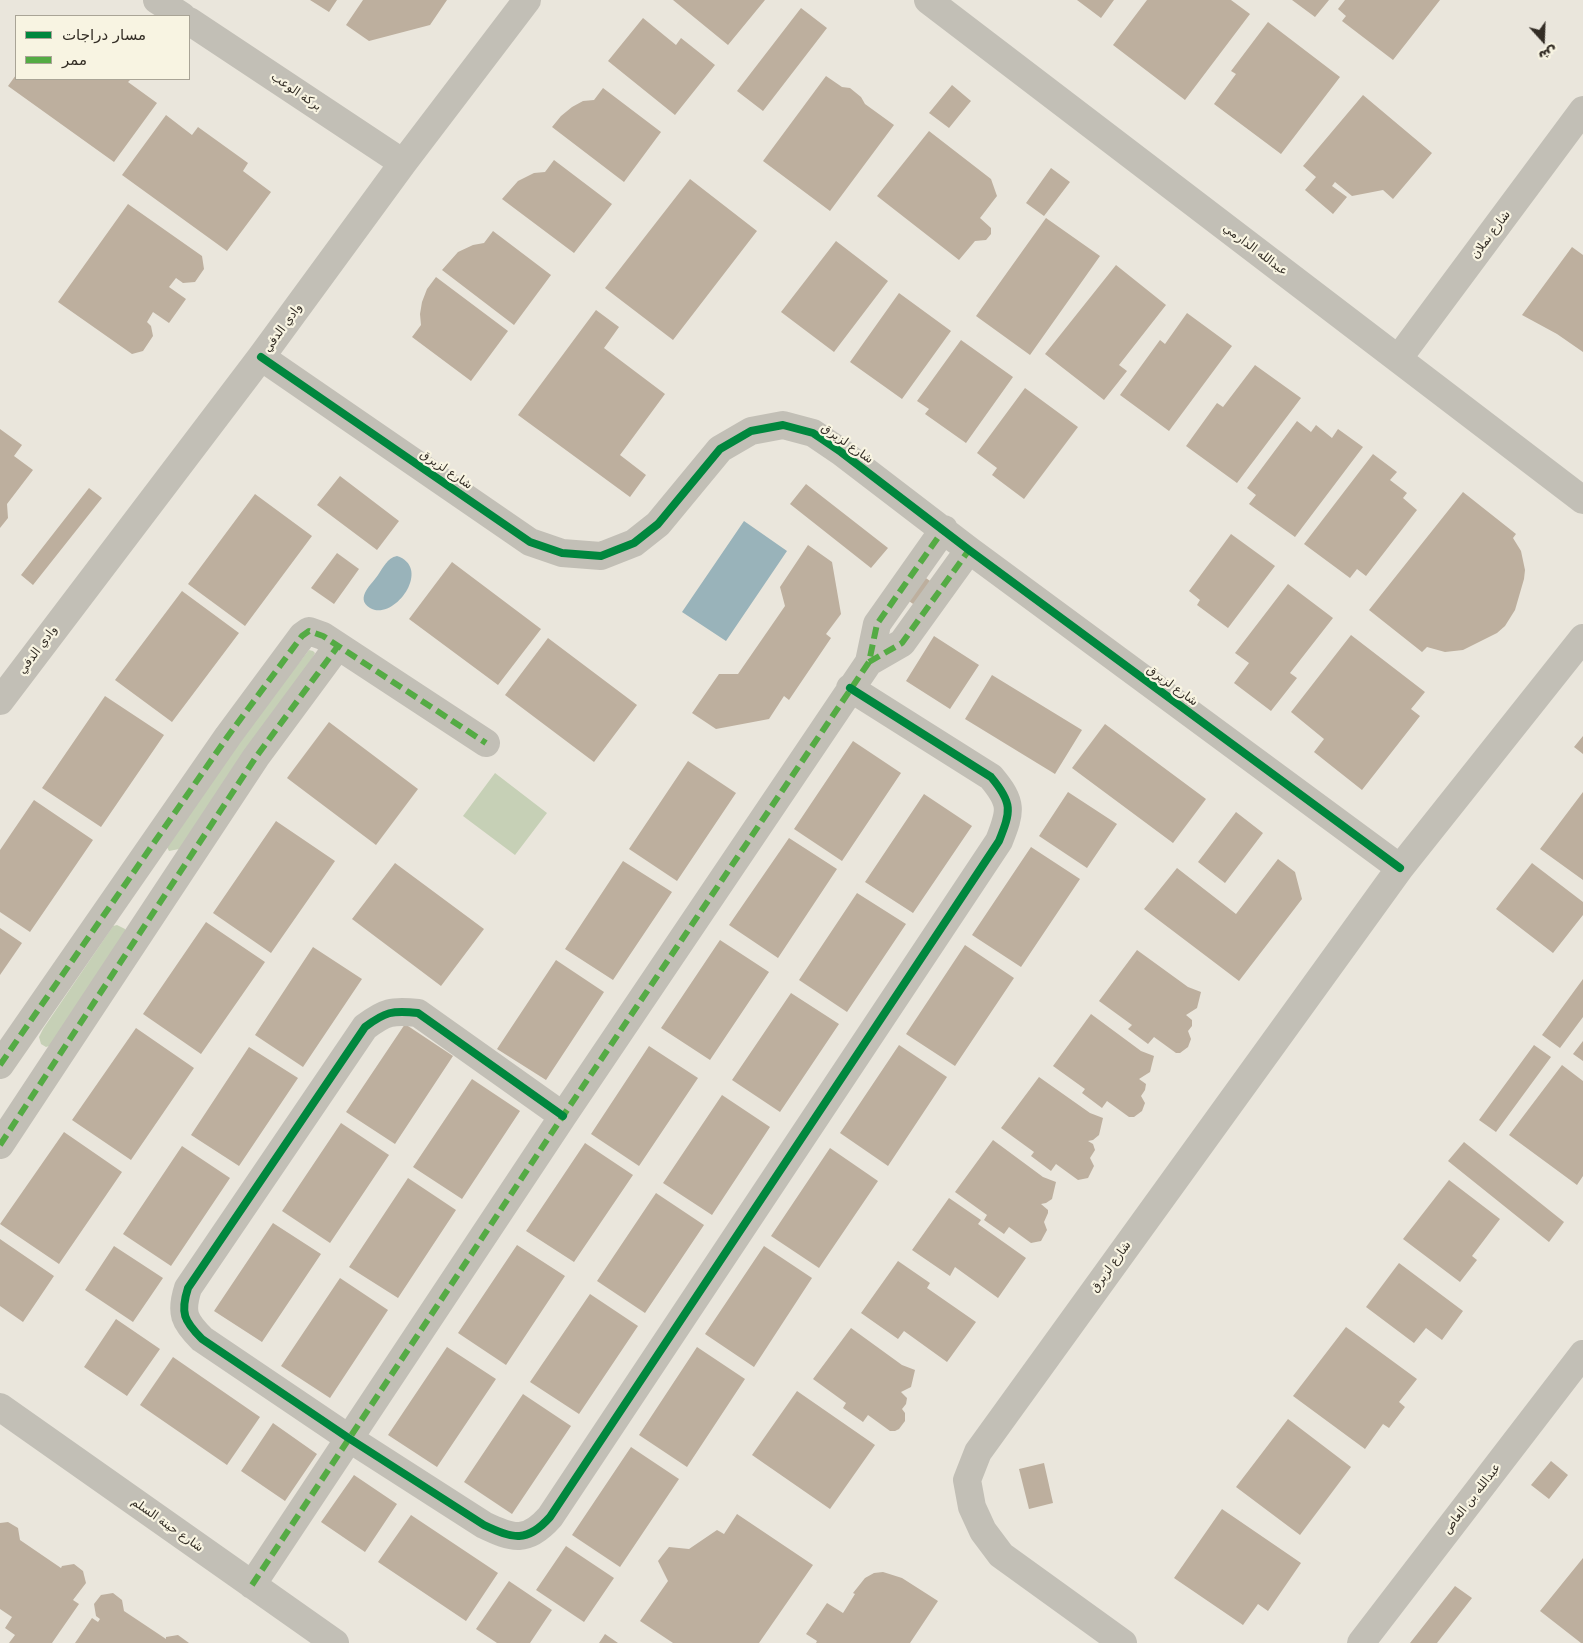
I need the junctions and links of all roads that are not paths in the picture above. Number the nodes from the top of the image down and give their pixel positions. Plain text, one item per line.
1 (157, 0) edge
2 (527, 0) edge
3 (928, 0) edge
4 (180, 15) edge
5 (190, 22) edge
6 (1583, 110) edge
7 (403, 163) junction
8 (261, 358) junction
9 (1398, 359) junction
10 (1583, 500) edge
11 (944, 529) junction
12 (969, 550) junction
13 (1583, 638) edge
14 (338, 646) junction
15 (870, 662) junction
16 (850, 688) junction
17 (0, 701) edge
18 (486, 743) dead end
19 (1400, 868) junction
20 (0, 1065) edge
21 (563, 1116) junction
22 (0, 1145) edge
23 (1583, 1354) edge
24 (0, 1407) edge
25 (350, 1439) junction
26 (252, 1585) junction
27 (335, 1643) edge
28 (1123, 1643) edge
29 (1361, 1643) edge

1 - 4 street
2 - 7 street, وادي الدفي
3 - 9 street, عبدالله الدارمي
5 - 7 street, بركة الوعب
6 - 9 street, شارع نملان
7 - 8 street, وادي الدفي
8 - 11 street, شارع لزيرق
8 - 17 street, وادي الدفي
9 - 10 street, عبدالله الدارمي
11 - 12 street, شارع لزيرق
11 - 15 street
12 - 15 street
12 - 19 street, شارع لزيرق
13 - 19 street, شارع لزيرق
14 - 18 street
14 - 20 street
14 - 22 street
15 - 16 street
16 - 21 street
16 - 25 street
19 - 28 street, شارع لزيرق
21 - 25 street
21 - 25 street
23 - 29 street, عبدالله بن العاص
24 - 26 street, شارع حينة السلم
25 - 26 street
26 - 27 street, شارع حينة السلم

